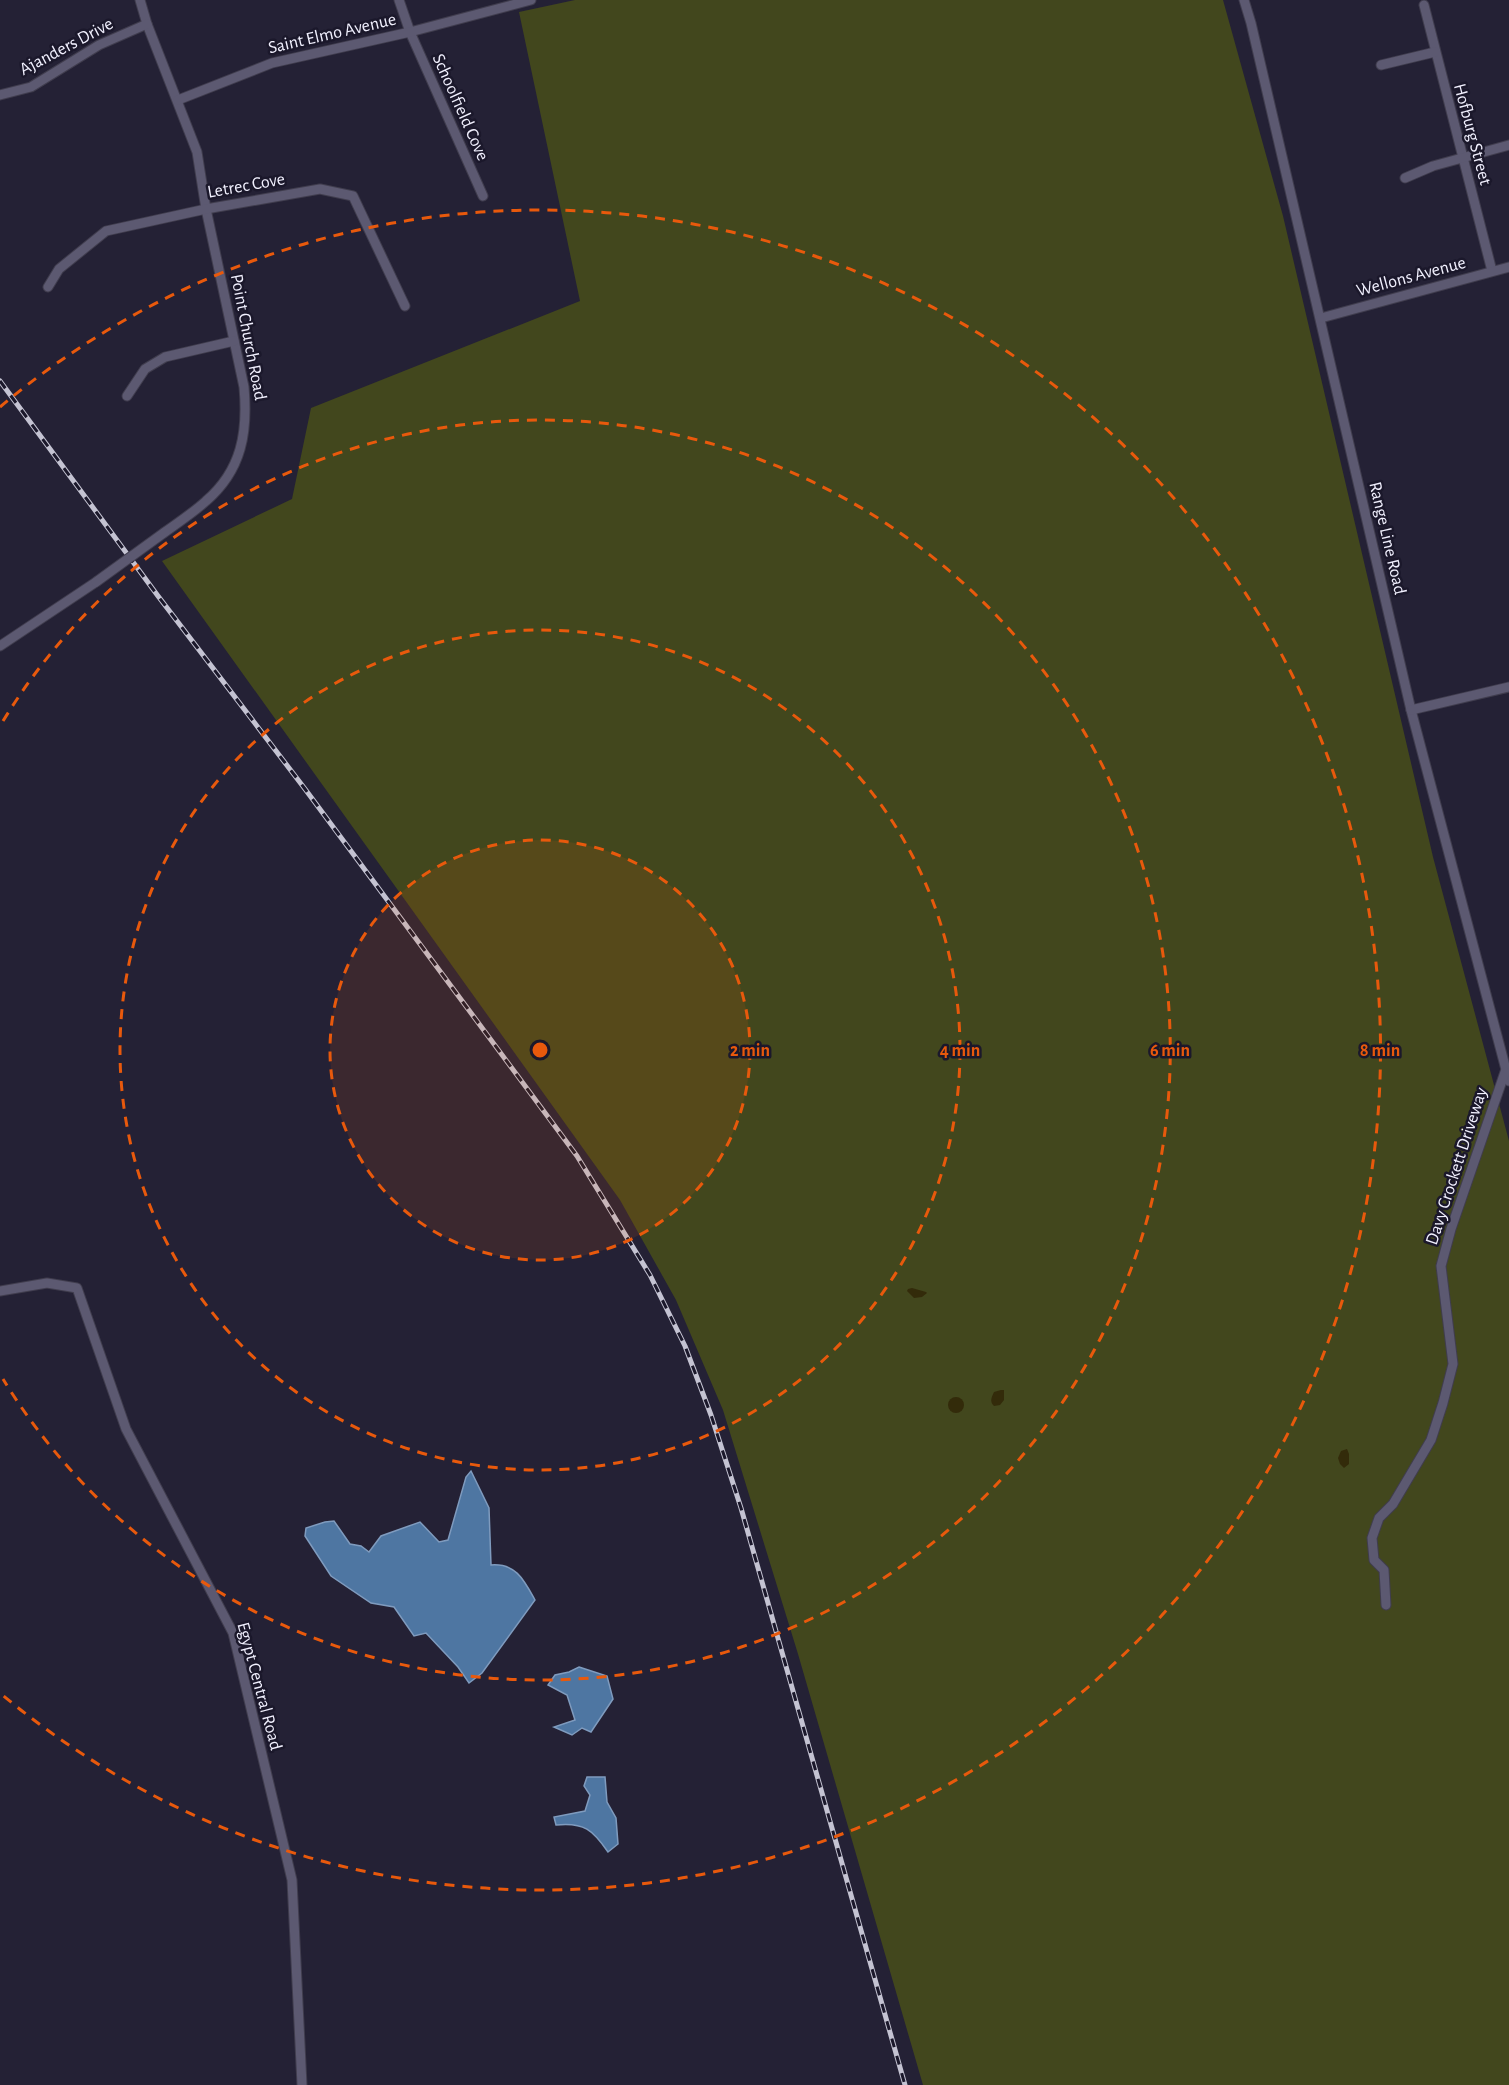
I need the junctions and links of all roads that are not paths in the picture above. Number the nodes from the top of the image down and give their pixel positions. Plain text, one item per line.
1 (140, 0) edge
2 (399, 0) edge
3 (531, 0) edge
4 (1244, 0) edge
5 (1424, 5) dead end
6 (147, 24) junction
7 (410, 32) junction
8 (1435, 52) junction
9 (1381, 65) dead end
10 (0, 95) edge
11 (178, 100) junction
12 (1509, 145) edge
13 (1462, 157) junction
14 (1405, 178) dead end
15 (483, 196) dead end
16 (206, 209) junction
17 (1509, 267) edge
18 (1492, 271) junction
19 (48, 287) dead end
20 (405, 306) dead end
21 (1321, 318) junction
22 (234, 341) junction
23 (127, 396) dead end
24 (0, 646) edge
25 (1509, 687) edge
26 (1411, 710) junction
27 (1508, 1075) edge
28 (0, 1291) edge
29 (1386, 1605) dead end
30 (302, 2085) edge

1 - 6 street, Point Church Road
2 - 7 street, Schoolfield Cove
3 - 7 street, Saint Elmo Avenue
4 - 21 street, Range Line Road
5 - 8 street, Hofburg Street
6 - 10 street, Ajanders Drive
6 - 11 street, Point Church Road
7 - 11 street, Saint Elmo Avenue
7 - 15 street, Schoolfield Cove
8 - 9 street
8 - 13 street, Hofburg Street
11 - 16 street, Point Church Road
12 - 13 street
13 - 14 street
13 - 18 street, Hofburg Street
16 - 19 street, Letrec Cove
16 - 20 street, Letrec Cove
16 - 22 street, Point Church Road
17 - 18 street, Wellons Avenue
18 - 21 street, Wellons Avenue
21 - 26 street, Range Line Road
22 - 23 street
22 - 24 street, Point Church Road, bridge
25 - 26 street
26 - 27 street, Range Line Road
27 - 29 street, Davy Crockett Driveway
28 - 30 street, Egypt Central Road

